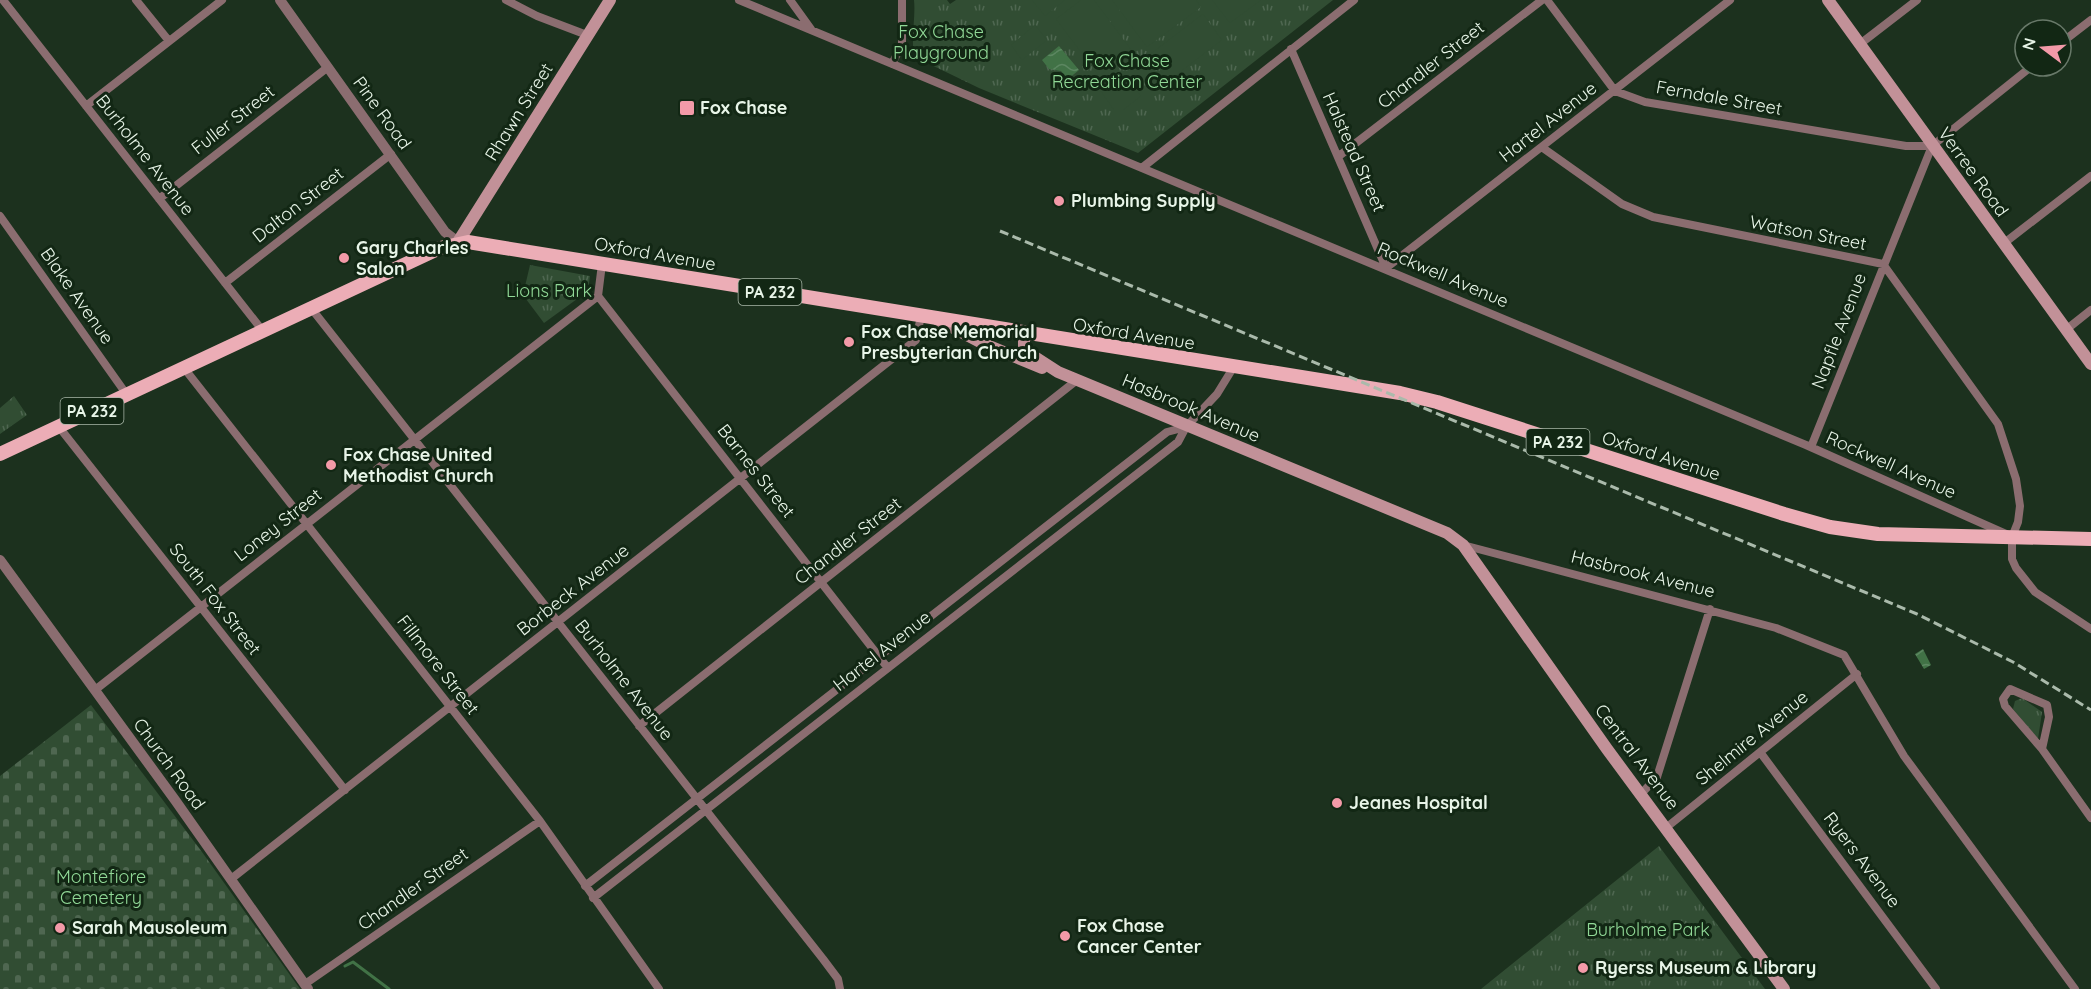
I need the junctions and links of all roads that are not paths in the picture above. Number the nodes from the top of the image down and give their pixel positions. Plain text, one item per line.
1 (3, 0) edge
2 (136, 0) edge
3 (222, 0) edge
4 (280, 0) edge
5 (506, 0) edge
6 (610, 0) edge
7 (739, 0) edge
8 (790, 0) edge
9 (902, 0) edge
10 (1354, 0) edge
11 (1542, 0) edge
12 (1546, 0) edge
13 (1730, 0) edge
14 (1828, 0) edge
15 (1917, 0) edge
16 (2091, 20) edge
17 (811, 29) junction
18 (2073, 34) edge
19 (587, 35) junction
20 (169, 41) junction
21 (1860, 44) junction
22 (1291, 50) junction
23 (892, 64) junction
24 (328, 67) junction
25 (2017, 78) edge
26 (1615, 91) junction
27 (86, 106) junction
28 (1932, 146) junction
29 (1543, 148) junction
30 (390, 153) junction
31 (1340, 156) junction
32 (1143, 167) junction
33 (2091, 176) edge
34 (159, 200) junction
35 (0, 216) edge
36 (458, 242) junction
37 (2003, 244) junction
38 (603, 264) junction
39 (1883, 264) junction
40 (1386, 268) junction
41 (225, 283) junction
42 (598, 296) junction
43 (311, 308) junction
44 (2091, 310) edge
45 (921, 316) junction
46 (937, 319) junction
47 (2067, 329) junction
48 (262, 330) junction
49 (1024, 334) junction
50 (2091, 364) edge
51 (184, 368) junction
52 (1233, 368) junction
53 (1058, 372) junction
54 (1077, 380) junction
55 (127, 395) junction
56 (59, 427) junction
57 (1186, 427) junction
58 (415, 440) junction
59 (1811, 447) junction
60 (0, 454) edge
61 (741, 480) junction
62 (306, 524) junction
63 (2012, 537) junction
64 (2091, 539) edge
65 (1463, 545) junction
66 (0, 560) edge
67 (821, 583) junction
68 (200, 607) junction
69 (1710, 609) junction
70 (558, 623) junction
71 (2091, 629) edge
72 (879, 657) junction
73 (887, 667) junction
74 (1857, 674) junction
75 (95, 690) junction
76 (448, 706) junction
77 (639, 726) junction
78 (2042, 749) junction
79 (1760, 752) junction
80 (345, 790) junction
81 (1641, 794) junction
82 (696, 800) junction
83 (706, 812) junction
84 (2091, 818) edge
85 (540, 821) junction
86 (1668, 827) junction
87 (231, 879) junction
88 (585, 886) junction
89 (593, 898) junction
90 (307, 987) edge
91 (658, 989) edge
92 (840, 989) edge
93 (1784, 989) edge
94 (1936, 989) edge
95 (2075, 989) edge

1 - 27 street, Burholme Avenue
2 - 20 street
3 - 20 street
4 - 24 street, Pine Road
5 - 19 street
6 - 19 main road, Rhawn Street
7 - 17 street, Rockwell Avenue
8 - 17 street
9 - 23 street
10 - 22 street
11 - 31 street, Chandler Street
12 - 26 street
13 - 26 street, Hartel Avenue
14 - 21 main road, Verree Road
15 - 21 street
16 - 18 street
17 - 23 street, Rockwell Avenue
19 - 36 main road, Rhawn Street
20 - 27 street
21 - 28 main road, Verree Road
22 - 31 street, Halstead Street
22 - 32 street
23 - 32 street, Rockwell Avenue
24 - 30 street, Pine Road
24 - 34 street, Fuller Street
25 - 28 street, Napfle Avenue
26 - 28 street, Ferndale Street
26 - 29 street, Hartel Avenue
27 - 34 street, Burholme Avenue
28 - 37 main road, Verree Road
28 - 39 street, Napfle Avenue
29 - 39 street, Watson Street
29 - 40 street, Hartel Avenue
30 - 36 street, Pine Road
30 - 41 street, Dalton Street
31 - 40 street, Halstead Street
32 - 40 street, Rockwell Avenue
33 - 37 street
34 - 41 street, Burholme Avenue
35 - 55 street, Blake Avenue
36 - 38 main road, Oxford Avenue / PA 232
36 - 43 main road, Oxford Avenue / PA 232
37 - 47 main road, Verree Road
38 - 42 street
38 - 45 main road, Oxford Avenue / PA 232
39 - 59 street, Napfle Avenue
39 - 63 street, Watson Street
40 - 59 street, Rockwell Avenue
41 - 48 street, Burholme Avenue
42 - 58 street, Loney Street
42 - 61 street, Barnes Street
43 - 48 main road, Oxford Avenue / PA 232
43 - 58 street, Burholme Avenue
44 - 47 street
45 - 46 main road, Oxford Avenue / PA 232
45 - 61 street, Borbeck Avenue
46 - 49 main road, Oxford Avenue / PA 232
46 - 53 main road, Hasbrook Avenue
47 - 50 main road, Verree Road
48 - 51 main road, Oxford Avenue / PA 232
49 - 52 main road, Oxford Avenue / PA 232
49 - 53 main road, Hasbrook Avenue
51 - 55 main road, PA 232
51 - 62 street, Fillmore Street
52 - 57 street, Hartel Avenue
52 - 63 main road, Oxford Avenue / PA 232
53 - 54 main road, Hasbrook Avenue
54 - 57 main road, Hasbrook Avenue
54 - 67 street, Chandler Street
55 - 56 main road, PA 232
56 - 60 main road, PA 232
56 - 68 street, South Fox Street
57 - 65 main road, Hasbrook Avenue
57 - 72 street, Hartel Avenue
57 - 73 street, Hartel Avenue
58 - 62 street, Loney Street
58 - 70 street, Burholme Avenue
59 - 63 street, Rockwell Avenue
61 - 67 street, Barnes Street
61 - 70 street, Borbeck Avenue
62 - 68 street, Loney Street
62 - 76 street, Fillmore Street
63 - 64 main road, Oxford Avenue / PA 232
63 - 71 street
65 - 69 street, Hasbrook Avenue
65 - 81 main road, Central Avenue
66 - 75 street, Church Road
67 - 72 street, Barnes Street
67 - 77 street, Chandler Street
68 - 75 street, Loney Street
68 - 80 street, South Fox Street
69 - 74 street, Hasbrook Avenue
69 - 81 street
70 - 76 street, Borbeck Avenue
70 - 77 street, Burholme Avenue
72 - 73 street, Barnes Street
72 - 82 street, Hartel Avenue
73 - 83 street, Hartel Avenue
74 - 79 street, Shelmire Avenue
74 - 95 street, Hasbrook Avenue
75 - 87 street, Church Road
76 - 80 street, Borbeck Avenue
76 - 85 street, Fillmore Street
77 - 82 street, Burholme Avenue
78 - 78 street
78 - 84 street
79 - 86 street, Shelmire Avenue
79 - 94 street, Ryers Avenue
80 - 87 street, Borbeck Avenue
81 - 86 main road, Central Avenue
82 - 83 street, Burholme Avenue
82 - 88 street, Hartel Avenue
83 - 89 street, Hartel Avenue
83 - 92 street, Burholme Avenue
85 - 88 street, Fillmore Street
85 - 90 street, Chandler Street
86 - 93 main road, Central Avenue
87 - 90 street, Church Road
88 - 89 street, Fillmore Street
89 - 91 street, Fillmore Street

